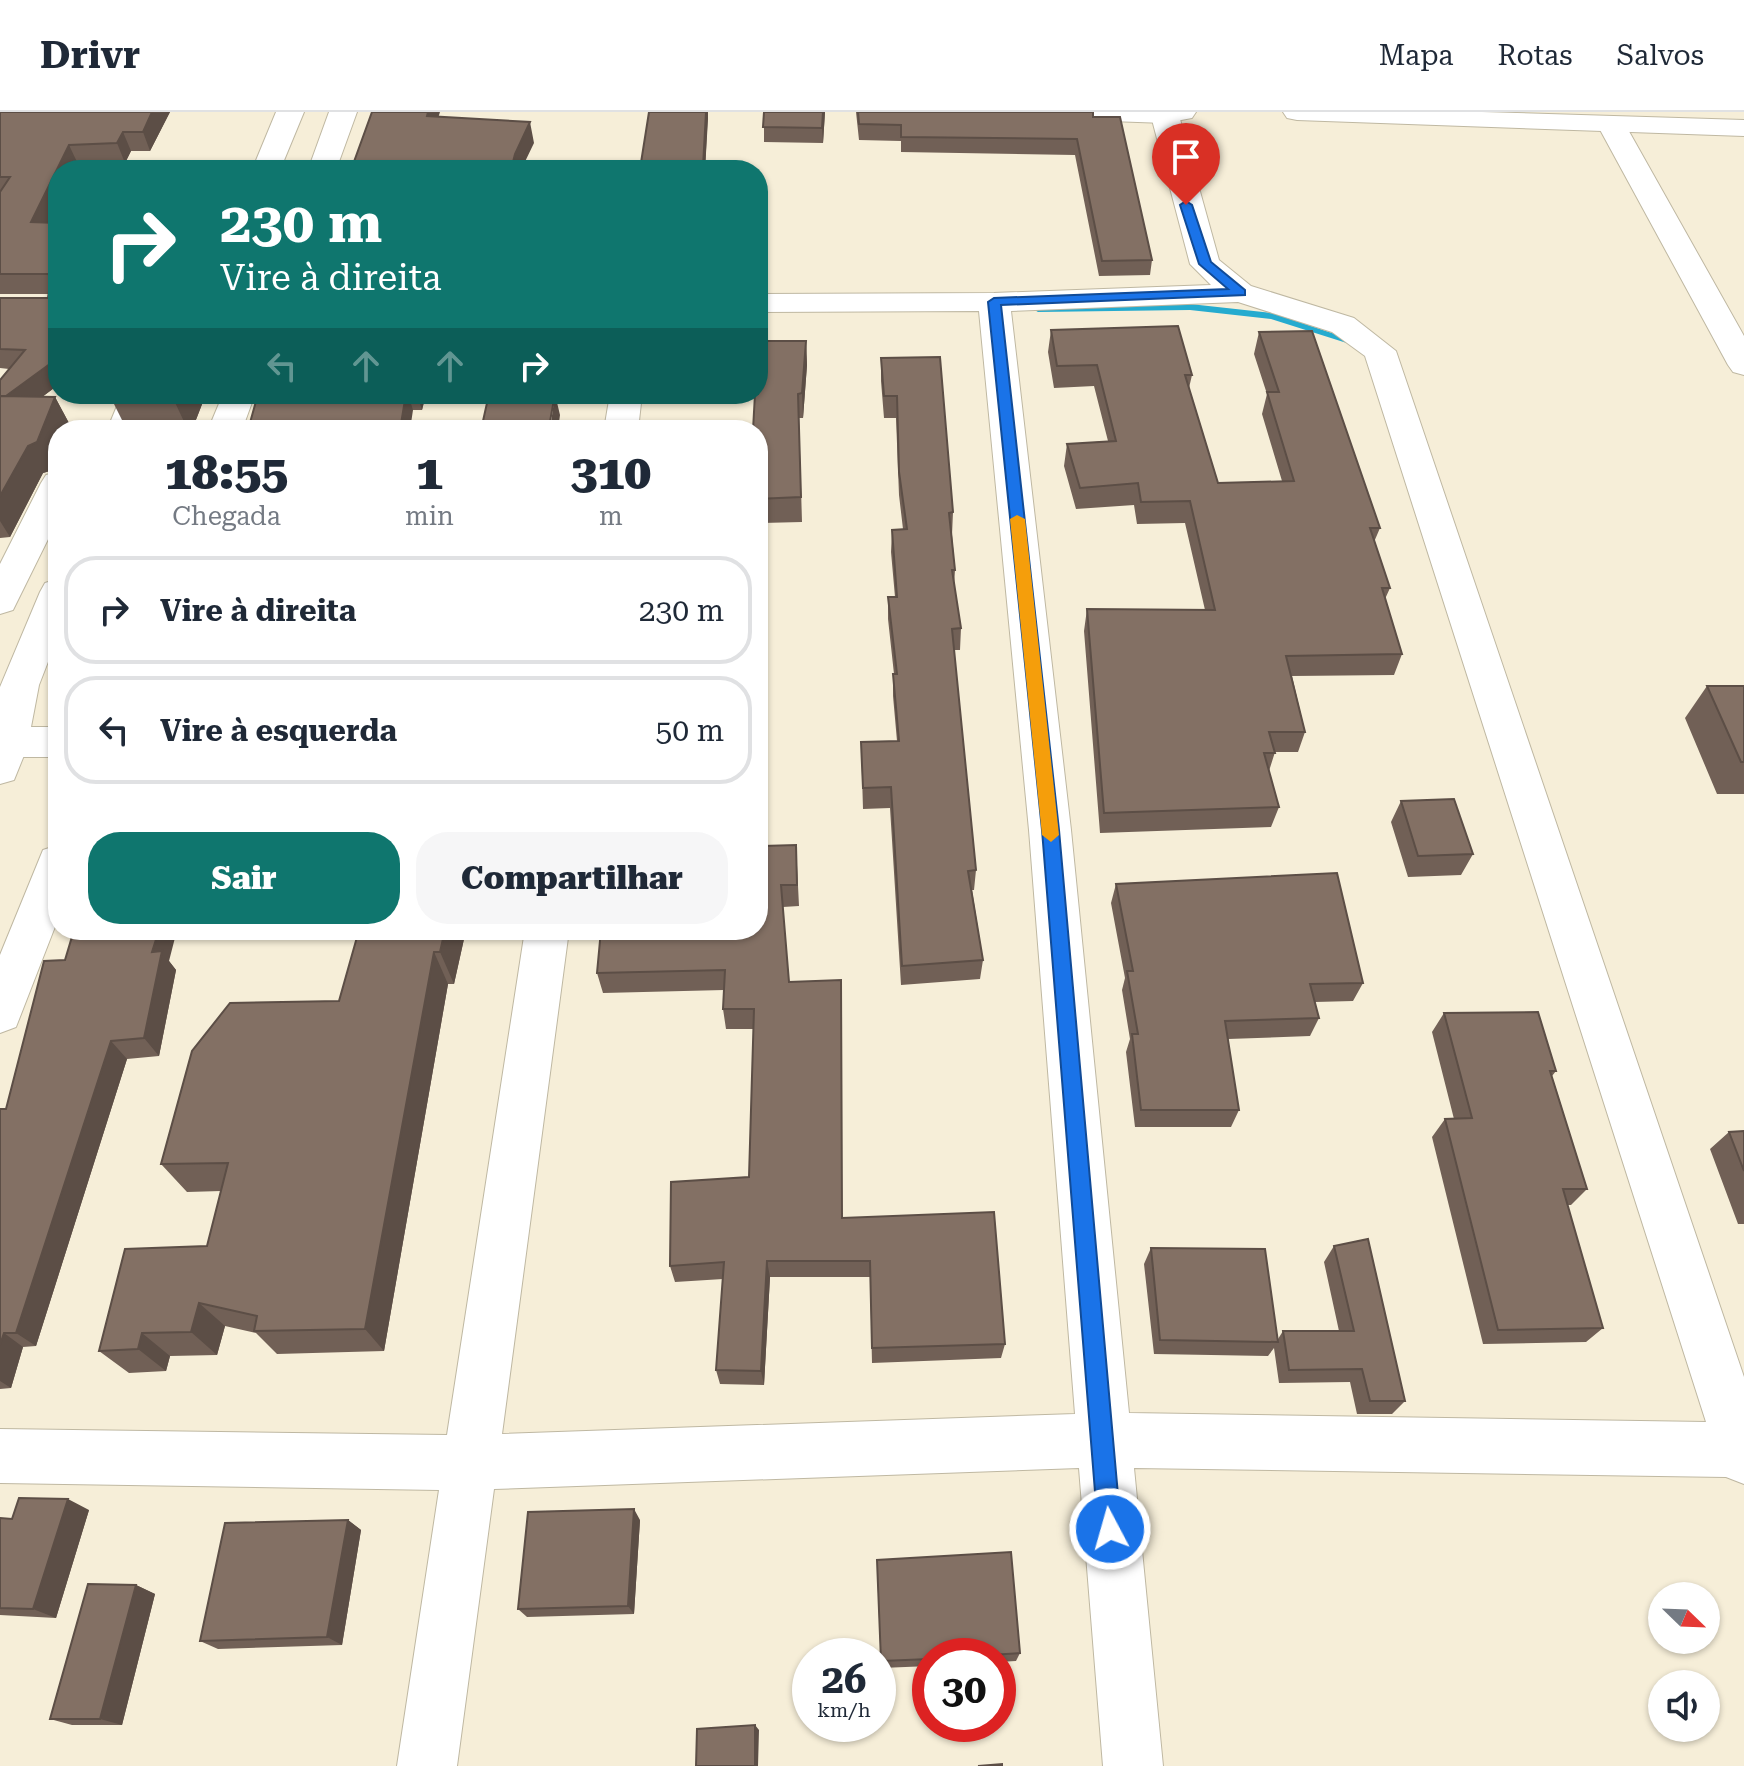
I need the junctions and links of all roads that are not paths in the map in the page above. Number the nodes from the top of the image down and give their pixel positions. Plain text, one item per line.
1 (290, 112) edge
2 (343, 112) edge
3 (1083, 112) edge
4 (1297, 112) edge
5 (1171, 113) edge
6 (1466, 116) edge
7 (1612, 126) junction
8 (1744, 128) edge
9 (270, 160) edge
10 (326, 160) edge
11 (1240, 293) junction
12 (994, 302) junction
13 (768, 303) edge
14 (1744, 365) edge
15 (48, 497) edge
16 (13, 545) edge
17 (0, 601) edge
18 (48, 616) edge
19 (48, 744) edge
20 (4, 751) edge
21 (48, 888) edge
22 (546, 940) edge
23 (0, 1013) edge
24 (1101, 1440) junction
25 (1743, 1454) edge
26 (0, 1456) edge
27 (469, 1463) junction
28 (427, 1766) edge
29 (1133, 1766) edge

1 - 9 street
2 - 10 street
3 - 5 street
4 - 6 street
5 - 11 street
6 - 7 street
7 - 8 street
7 - 14 street
11 - 12 street
11 - 25 street
12 - 13 street
12 - 24 street
15 - 16 street
16 - 17 street
18 - 20 street
19 - 20 street
21 - 23 street
22 - 27 street
24 - 25 street
24 - 27 street
24 - 29 street
26 - 27 street
27 - 28 street

